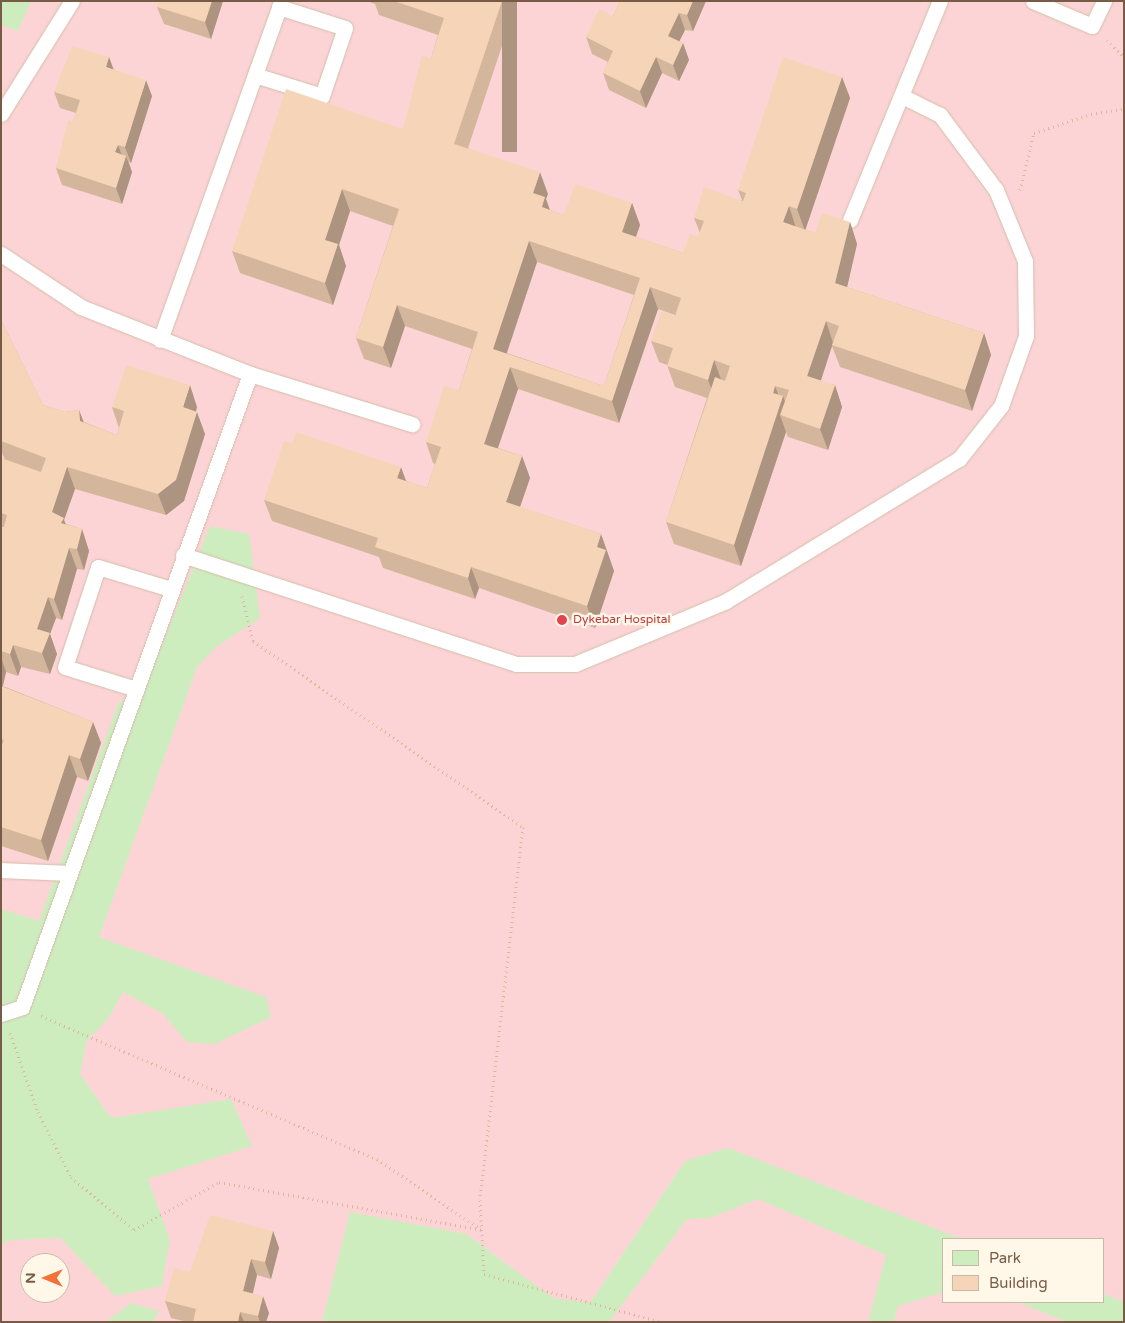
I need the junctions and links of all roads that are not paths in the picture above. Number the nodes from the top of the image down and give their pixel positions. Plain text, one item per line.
1 (72, 1) edge
2 (940, 1) edge
3 (1033, 1) edge
4 (1104, 1) edge
5 (255, 75) junction
6 (902, 96) junction
7 (1, 114) edge
8 (850, 220) edge
9 (1, 254) edge
10 (160, 340) junction
11 (250, 374) junction
12 (412, 424) dead end
13 (183, 555) junction
14 (171, 589) junction
15 (136, 689) junction
16 (1, 870) edge
17 (69, 872) junction
18 (2, 1014) edge

1 - 7 lane
2 - 6 lane
3 - 4 lane
5 - 5 lane
5 - 10 lane
6 - 8 lane
6 - 13 lane
9 - 10 lane
10 - 11 lane
11 - 12 lane
11 - 13 lane
13 - 14 lane
14 - 15 lane
14 - 15 lane
15 - 17 lane
16 - 17 lane
17 - 18 lane

